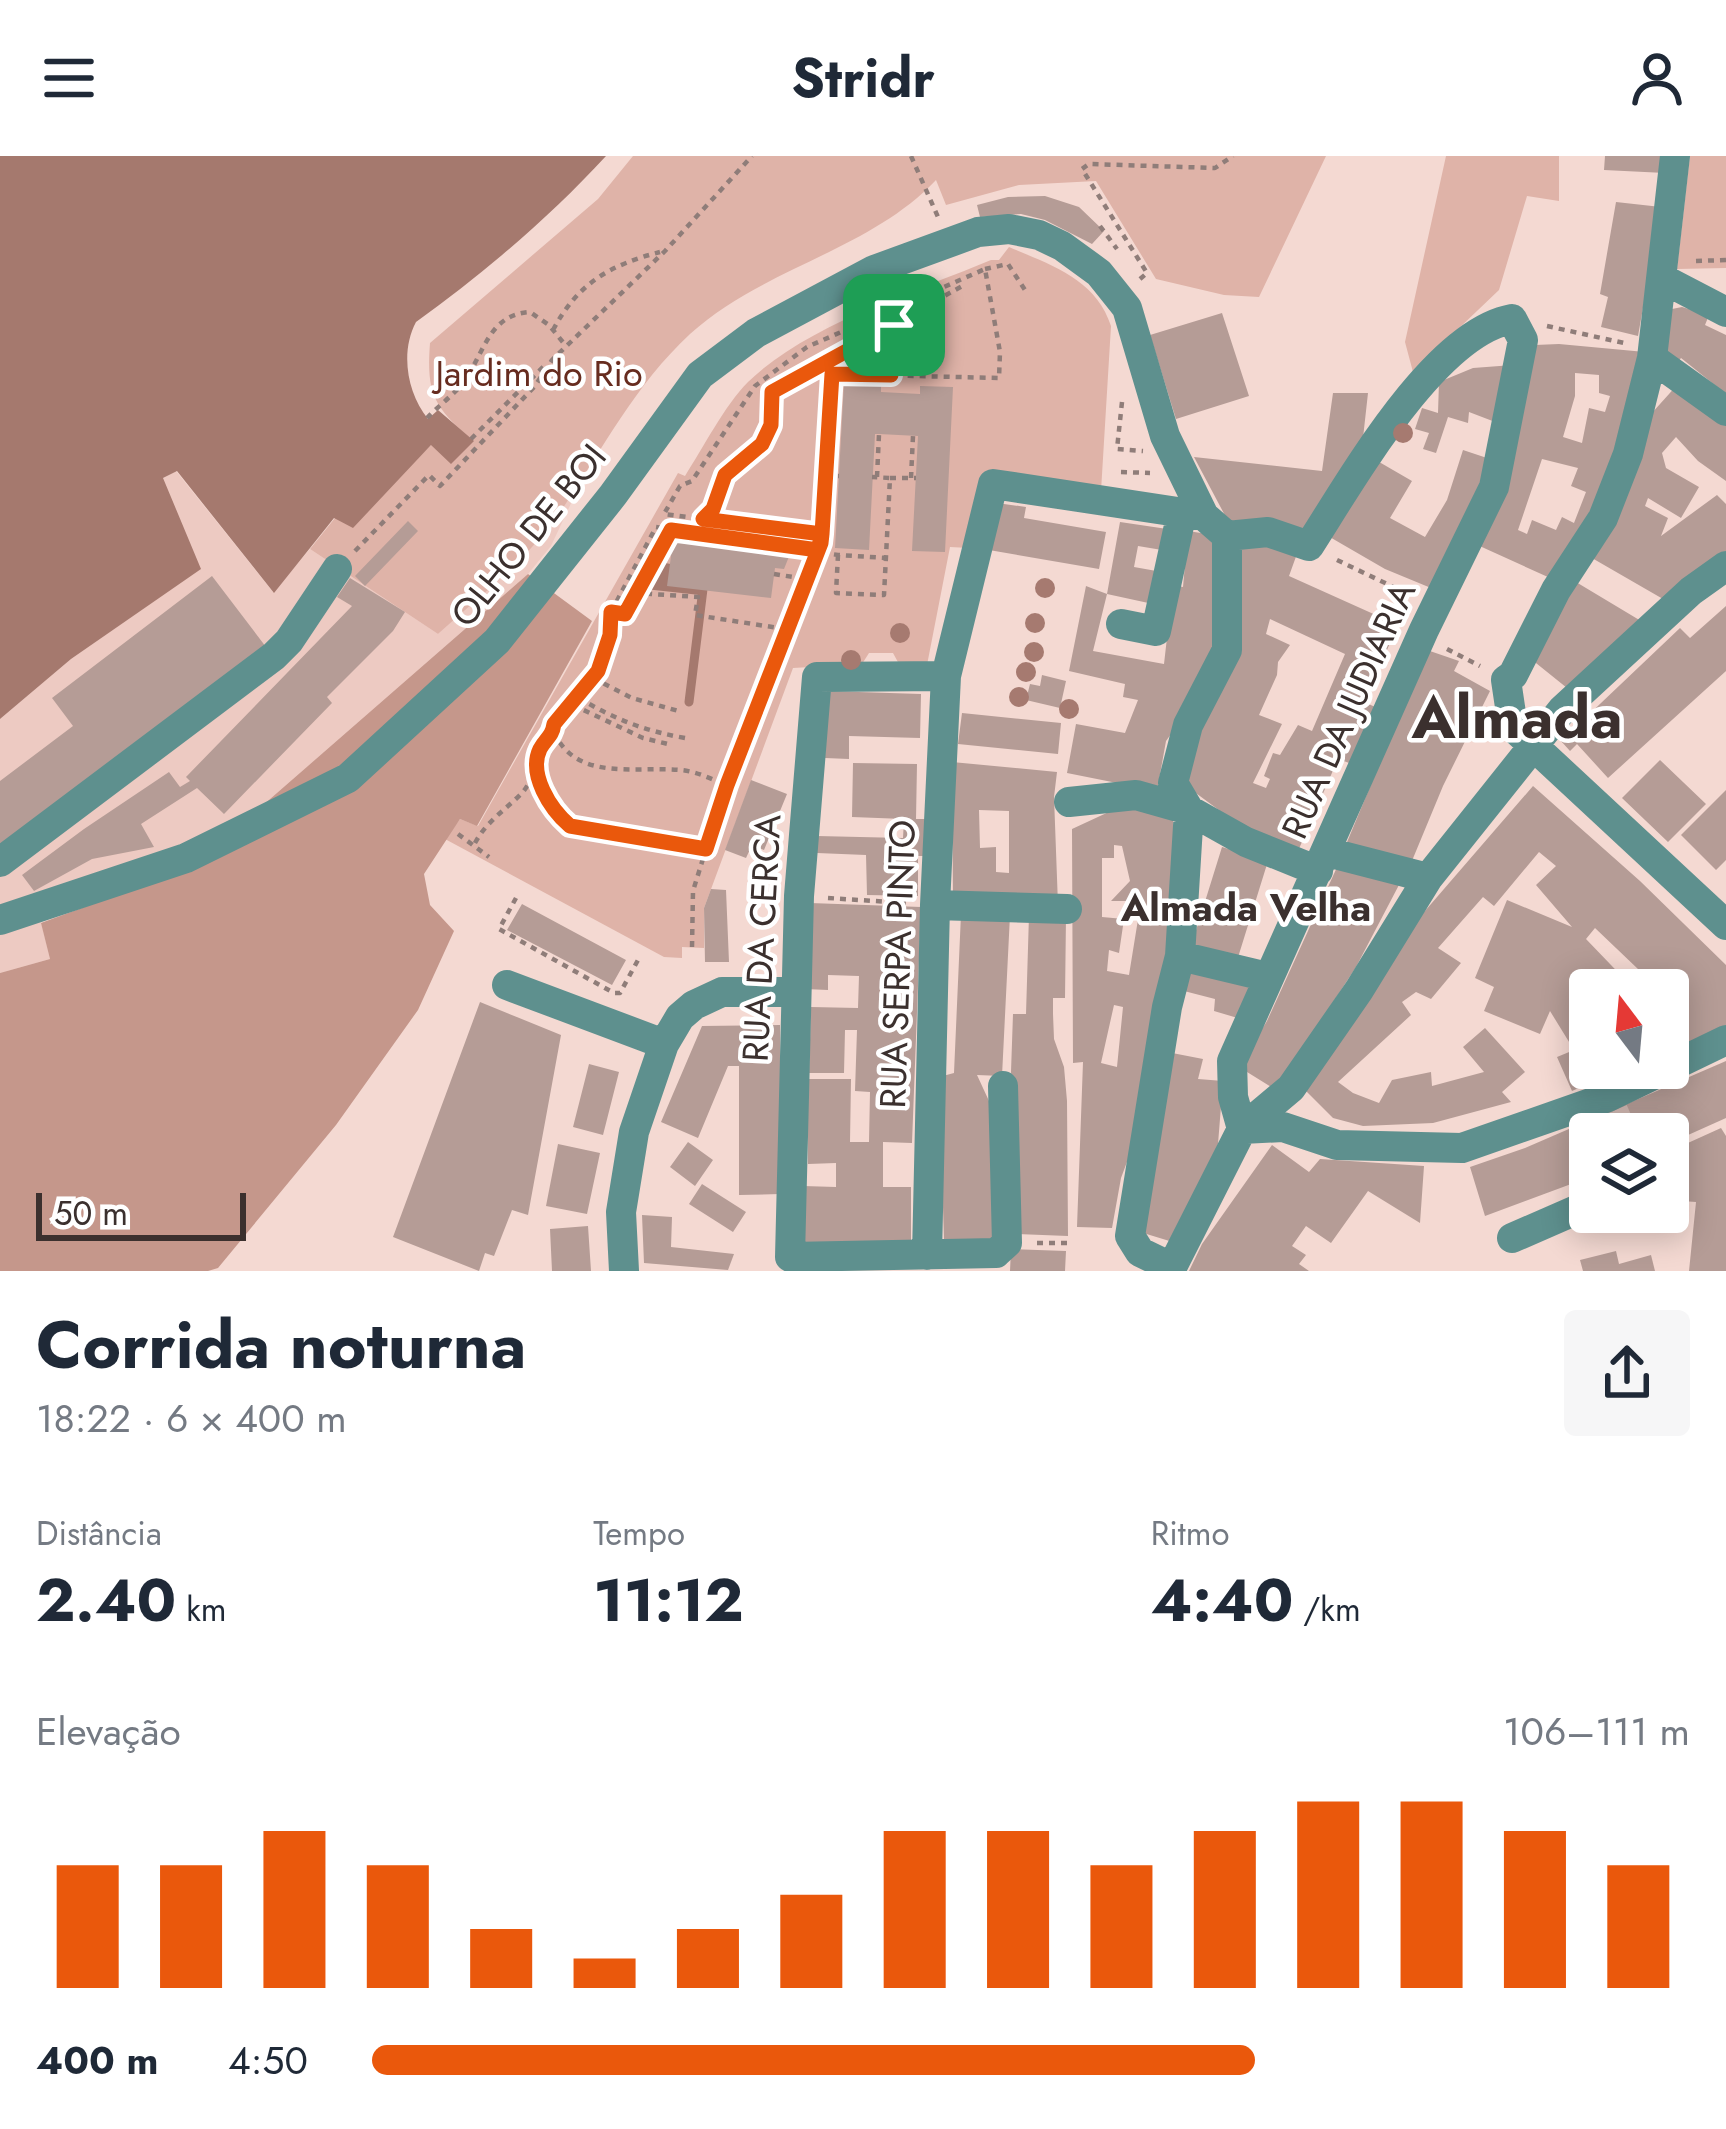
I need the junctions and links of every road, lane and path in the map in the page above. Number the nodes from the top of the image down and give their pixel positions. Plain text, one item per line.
1 (752, 156) edge
2 (911, 156) edge
3 (1233, 156) edge
4 (1676, 156) edge
5 (942, 226) dead end
6 (664, 251) junction
7 (985, 269) junction
8 (1147, 273) dead end
9 (1661, 278) junction
10 (966, 284) dead end
11 (1028, 293) dead end
12 (1726, 312) edge
13 (1512, 319) junction
14 (894, 325) junction
15 (554, 330) junction
16 (566, 346) junction
17 (1652, 358) junction
18 (552, 360) junction
19 (891, 375) junction
20 (1726, 411) edge
21 (427, 418) dead end
22 (879, 434) dead end
23 (913, 436) dead end
24 (471, 439) dead end
25 (1152, 468) dead end
26 (1121, 472) dead end
27 (826, 476) junction
28 (839, 476) dead end
29 (890, 478) junction
30 (703, 519) junction
31 (1204, 521) junction
32 (671, 530) junction
33 (822, 534) junction
34 (1309, 545) junction
35 (818, 550) junction
36 (838, 556) junction
37 (656, 557) junction
38 (886, 558) junction
39 (670, 559) dead end
40 (1726, 566) edge
41 (337, 569) joint
42 (774, 574) dead end
43 (806, 579) junction
44 (636, 593) junction
45 (1435, 607) junction
46 (611, 612) junction
47 (1121, 624) dead end
48 (785, 629) junction
49 (1422, 637) junction
50 (946, 676) junction
51 (593, 678) junction
52 (1506, 680) junction
53 (578, 698) junction
54 (573, 705) junction
55 (682, 712) dead end
56 (554, 733) junction
57 (685, 738) dead end
58 (672, 745) dead end
59 (1534, 747) junction
60 (536, 770) junction
61 (727, 785) junction
62 (1069, 802) dead end
63 (1189, 810) junction
64 (458, 834) dead end
65 (475, 843) junction
66 (706, 849) junction
67 (489, 856) dead end
68 (0, 862) edge
69 (1323, 862) junction
70 (1428, 878) junction
71 (799, 896) junction
72 (1714, 896) edge
73 (516, 898) dead end
74 (935, 905) junction
75 (1067, 909) dead end
76 (0, 920) edge
77 (1726, 925) edge
78 (692, 947) dead end
79 (1180, 956) junction
80 (642, 962) dead end
81 (1268, 977) junction
82 (506, 985) dead end
83 (794, 992) junction
84 (1726, 1040) edge
85 (664, 1044) junction
86 (1003, 1086) dead end
87 (1242, 1129) junction
88 (1569, 1213) edge
89 (1512, 1238) dead end
90 (926, 1255) junction
91 (997, 1262) edge
92 (866, 1264) edge
93 (1170, 1269) edge
94 (624, 1271) edge

1 - 6 path
2 - 5 path
3 - 8 path
4 - 9 street
6 - 15 path
6 - 16 path
7 - 11 path
7 - 19 path
7 - 30 path
9 - 12 street
9 - 17 street
10 - 14 path
13 - 17 path
13 - 34 street
13 - 45 street, RUA DA JUDIARIA
14 - 19 path
14 - 30 path
15 - 16 path
15 - 21 path
16 - 18 path
17 - 20 street
17 - 52 street
18 - 24 path
18 - 41 path
19 - 27 path
22 - 29 path
23 - 29 path
25 - 26 path
27 - 28 path
27 - 33 path
29 - 38 path
30 - 33 path
31 - 34 street
31 - 47 street
31 - 50 street, RUA SERPA PINTO
31 - 63 street
31 - 76 street, OLHO DE BOI
32 - 35 path
32 - 37 path
32 - 46 path
33 - 35 path
34 - 45 path
35 - 36 path
35 - 43 path
36 - 38 path
36 - 38 path
37 - 39 path
37 - 44 path
40 - 59 street
41 - 68 street
42 - 43 path
43 - 48 path
44 - 46 path
44 - 48 path
45 - 49 street, RUA DA JUDIARIA
46 - 51 path
48 - 61 path
49 - 52 path
49 - 69 street, RUA DA JUDIARIA
50 - 71 street, RUA DA CERCA
50 - 74 street, RUA SERPA PINTO
51 - 53 path
51 - 55 path
52 - 59 street
53 - 54 path
53 - 57 path
54 - 56 path
54 - 58 path
56 - 60 path
56 - 61 path
59 - 70 street
59 - 72 street
60 - 65 path
60 - 66 path
61 - 66 path
62 - 63 street
63 - 69 street
63 - 79 street
64 - 65 path
65 - 67 path
66 - 78 path
69 - 70 street
69 - 81 street, RUA DA JUDIARIA
70 - 87 street
71 - 74 path
71 - 83 street, RUA DA CERCA
72 - 77 street
73 - 80 path
74 - 75 street
74 - 90 street, RUA SERPA PINTO
79 - 81 street
79 - 93 street
81 - 87 street, RUA DA JUDIARIA
82 - 85 street
83 - 85 street
83 - 92 street, RUA DA CERCA
84 - 87 street
85 - 94 street
86 - 91 street
87 - 93 street
88 - 89 street
90 - 91 street
90 - 92 street

